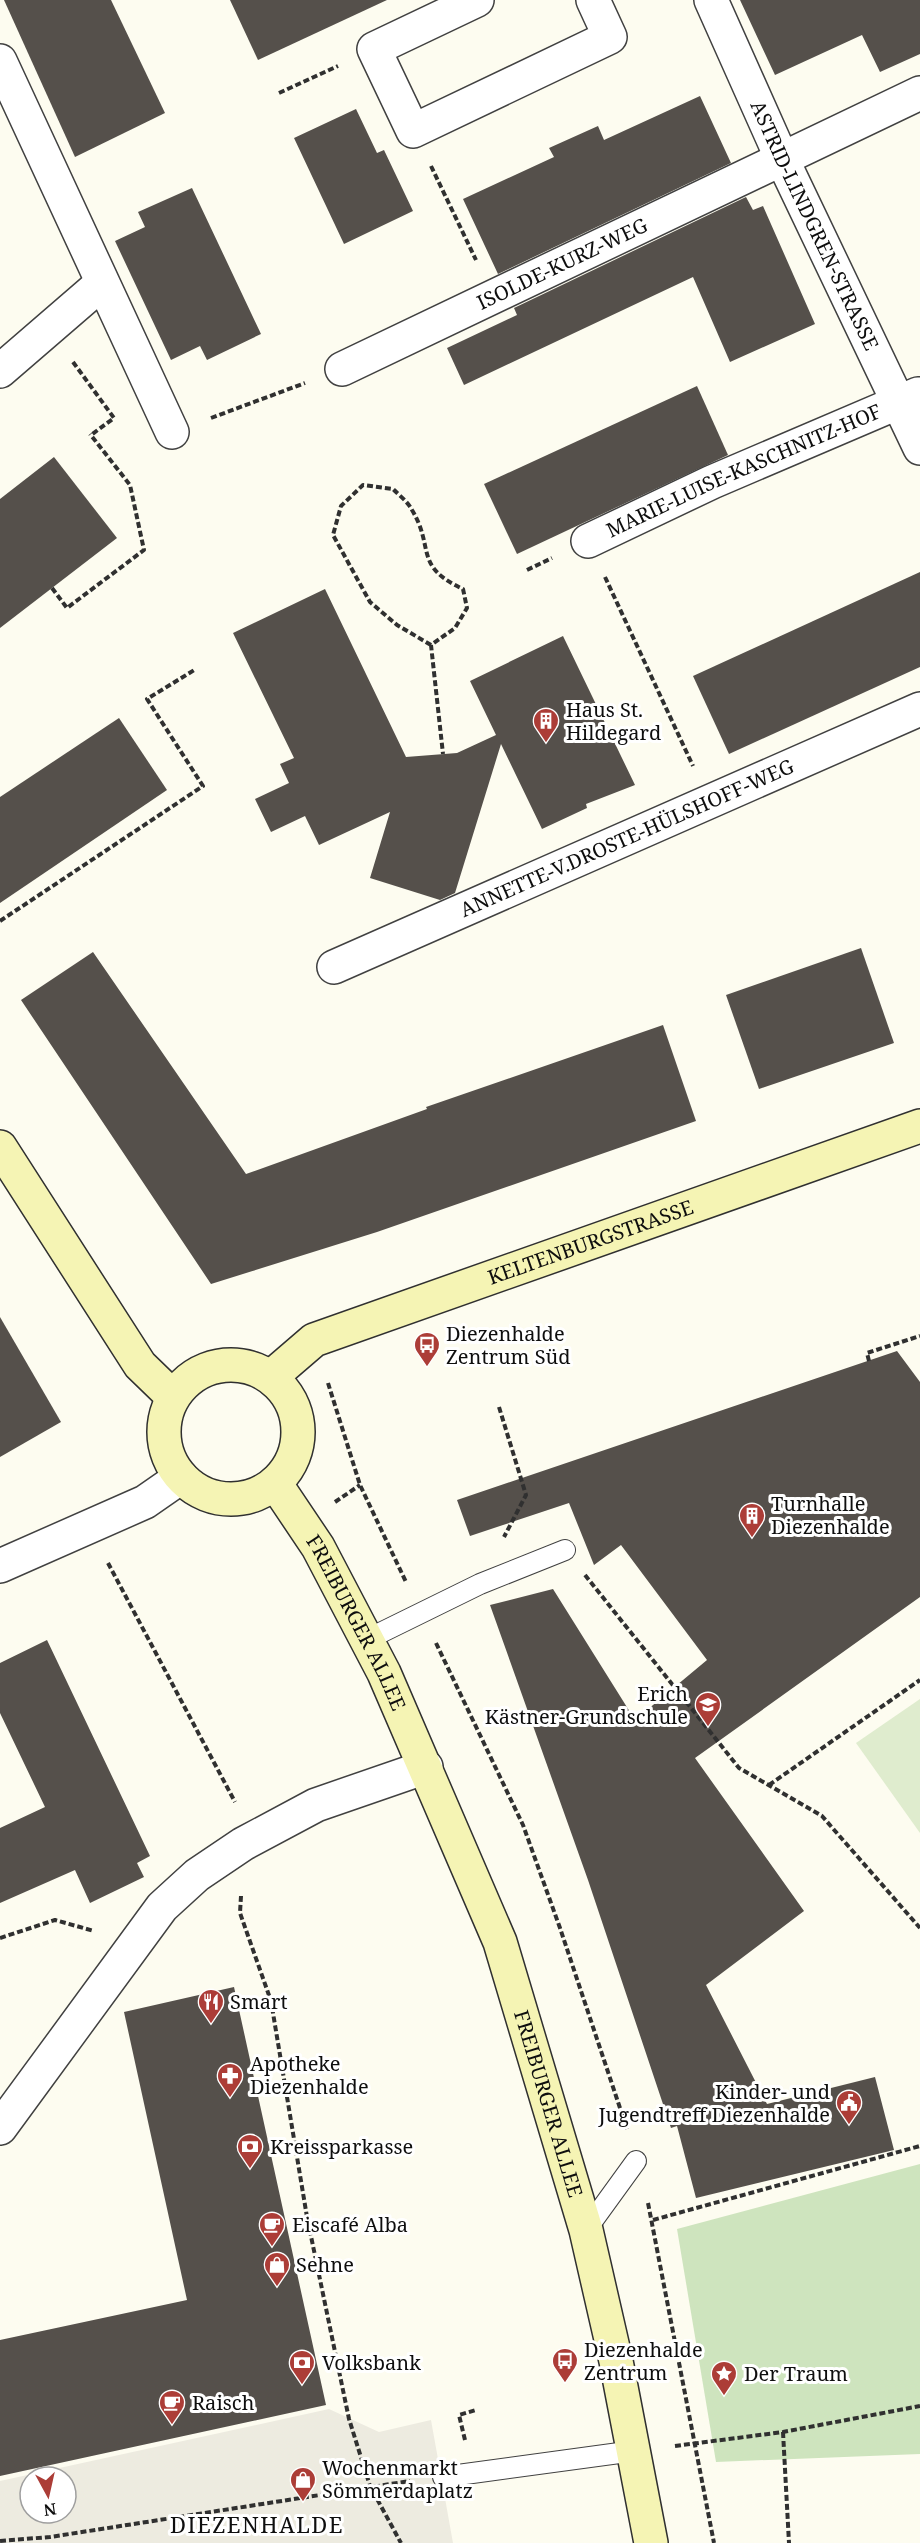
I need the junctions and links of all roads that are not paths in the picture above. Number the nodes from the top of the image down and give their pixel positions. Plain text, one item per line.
1 (477, 0) edge
2 (593, 0) edge
3 (711, 0) edge
4 (0, 61) edge
5 (920, 93) edge
6 (782, 159) junction
7 (102, 283) junction
8 (342, 369) road end
9 (0, 371) edge
10 (910, 398) edge
11 (172, 432) road end
12 (920, 448) edge
13 (588, 541) road end
14 (920, 709) edge
15 (334, 967) dead end
16 (920, 1126) edge
17 (0, 1147) edge
18 (271, 1377) junction
19 (172, 1396) junction
20 (181, 1477) junction
21 (275, 1483) junction
22 (564, 1550) road end
23 (0, 1566) edge
24 (366, 1640) junction
25 (426, 1767) junction
26 (0, 2128) edge
27 (636, 2161) dead end
28 (586, 2230) junction
29 (634, 2451) junction
30 (443, 2477) road end
31 (651, 2543) edge

1 - 2 street
3 - 6 street, ASTRID-LINDGREN-STRASSE
4 - 7 street
5 - 6 street, ISOLDE-KURZ-WEG
6 - 8 street, ISOLDE-KURZ-WEG
6 - 10 street, ASTRID-LINDGREN-STRASSE
7 - 9 street
7 - 11 street
10 - 12 street, ASTRID-LINDGREN-STRASSE
10 - 13 street, MARIE-LUISE-KASCHNITZ-HOF
14 - 15 street, ANNETTE-V.DROSTE-HÜLSHOFF-WEG
16 - 18 street, KELTENBURGSTRASSE
17 - 19 street
18 - 19 street
18 - 21 street
19 - 20 street
20 - 21 street
20 - 23 street
21 - 24 street, FREIBURGER ALLEE
22 - 24 lane
24 - 25 street, FREIBURGER ALLEE
25 - 26 street
25 - 28 street, FREIBURGER ALLEE
27 - 28 lane
28 - 29 street, FREIBURGER ALLEE
29 - 30 lane
29 - 31 street, FREIBURGER ALLEE

